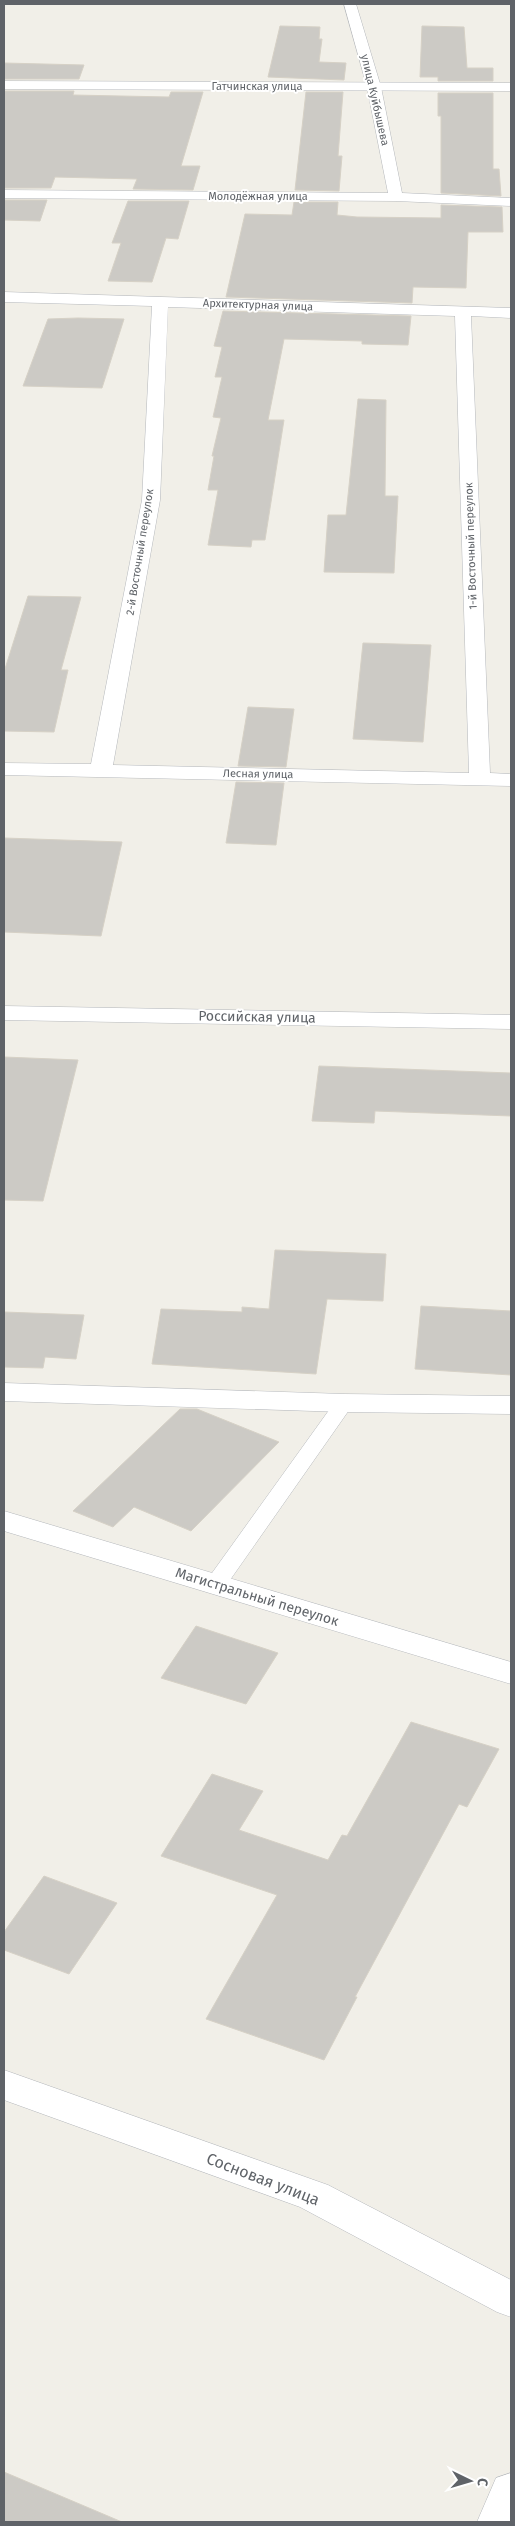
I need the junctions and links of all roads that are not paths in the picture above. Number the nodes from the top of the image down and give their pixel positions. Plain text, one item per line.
1 (350, 4) edge
2 (4, 85) edge
3 (374, 87) junction
4 (511, 87) edge
5 (4, 194) edge
6 (396, 197) junction
7 (511, 202) edge
8 (4, 298) edge
9 (160, 302) junction
10 (463, 312) junction
11 (511, 313) edge
12 (4, 769) edge
13 (101, 770) junction
14 (480, 780) junction
15 (511, 780) edge
16 (4, 1013) edge
17 (511, 1022) edge
18 (4, 1392) edge
19 (344, 1403) junction
20 (511, 1405) edge
21 (4, 1521) edge
22 (215, 1585) junction
23 (511, 1673) edge
24 (4, 2085) edge
25 (511, 2300) edge
26 (511, 2492) edge
27 (498, 2522) edge

1 - 3 street, улица Куйбышева
2 - 3 street, Гатчинская улица
3 - 4 street, Гатчинская улица
3 - 6 street, улица Куйбышева
5 - 6 street, Молодёжная улица
6 - 7 street, Молодёжная улица
8 - 9 street, Архитектурная улица
9 - 10 street, Архитектурная улица
9 - 13 street, 2-й Восточный переулок
10 - 11 street, Архитектурная улица
10 - 14 street, 1-й Восточный переулок
12 - 13 street, Лесная улица
13 - 14 street, Лесная улица
14 - 15 street, Лесная улица
16 - 17 street, Российская улица
18 - 19 street
19 - 20 street
19 - 22 lane
21 - 22 street, Магистральный переулок
22 - 23 street, Магистральный переулок
24 - 25 street, Сосновая улица
26 - 27 street

